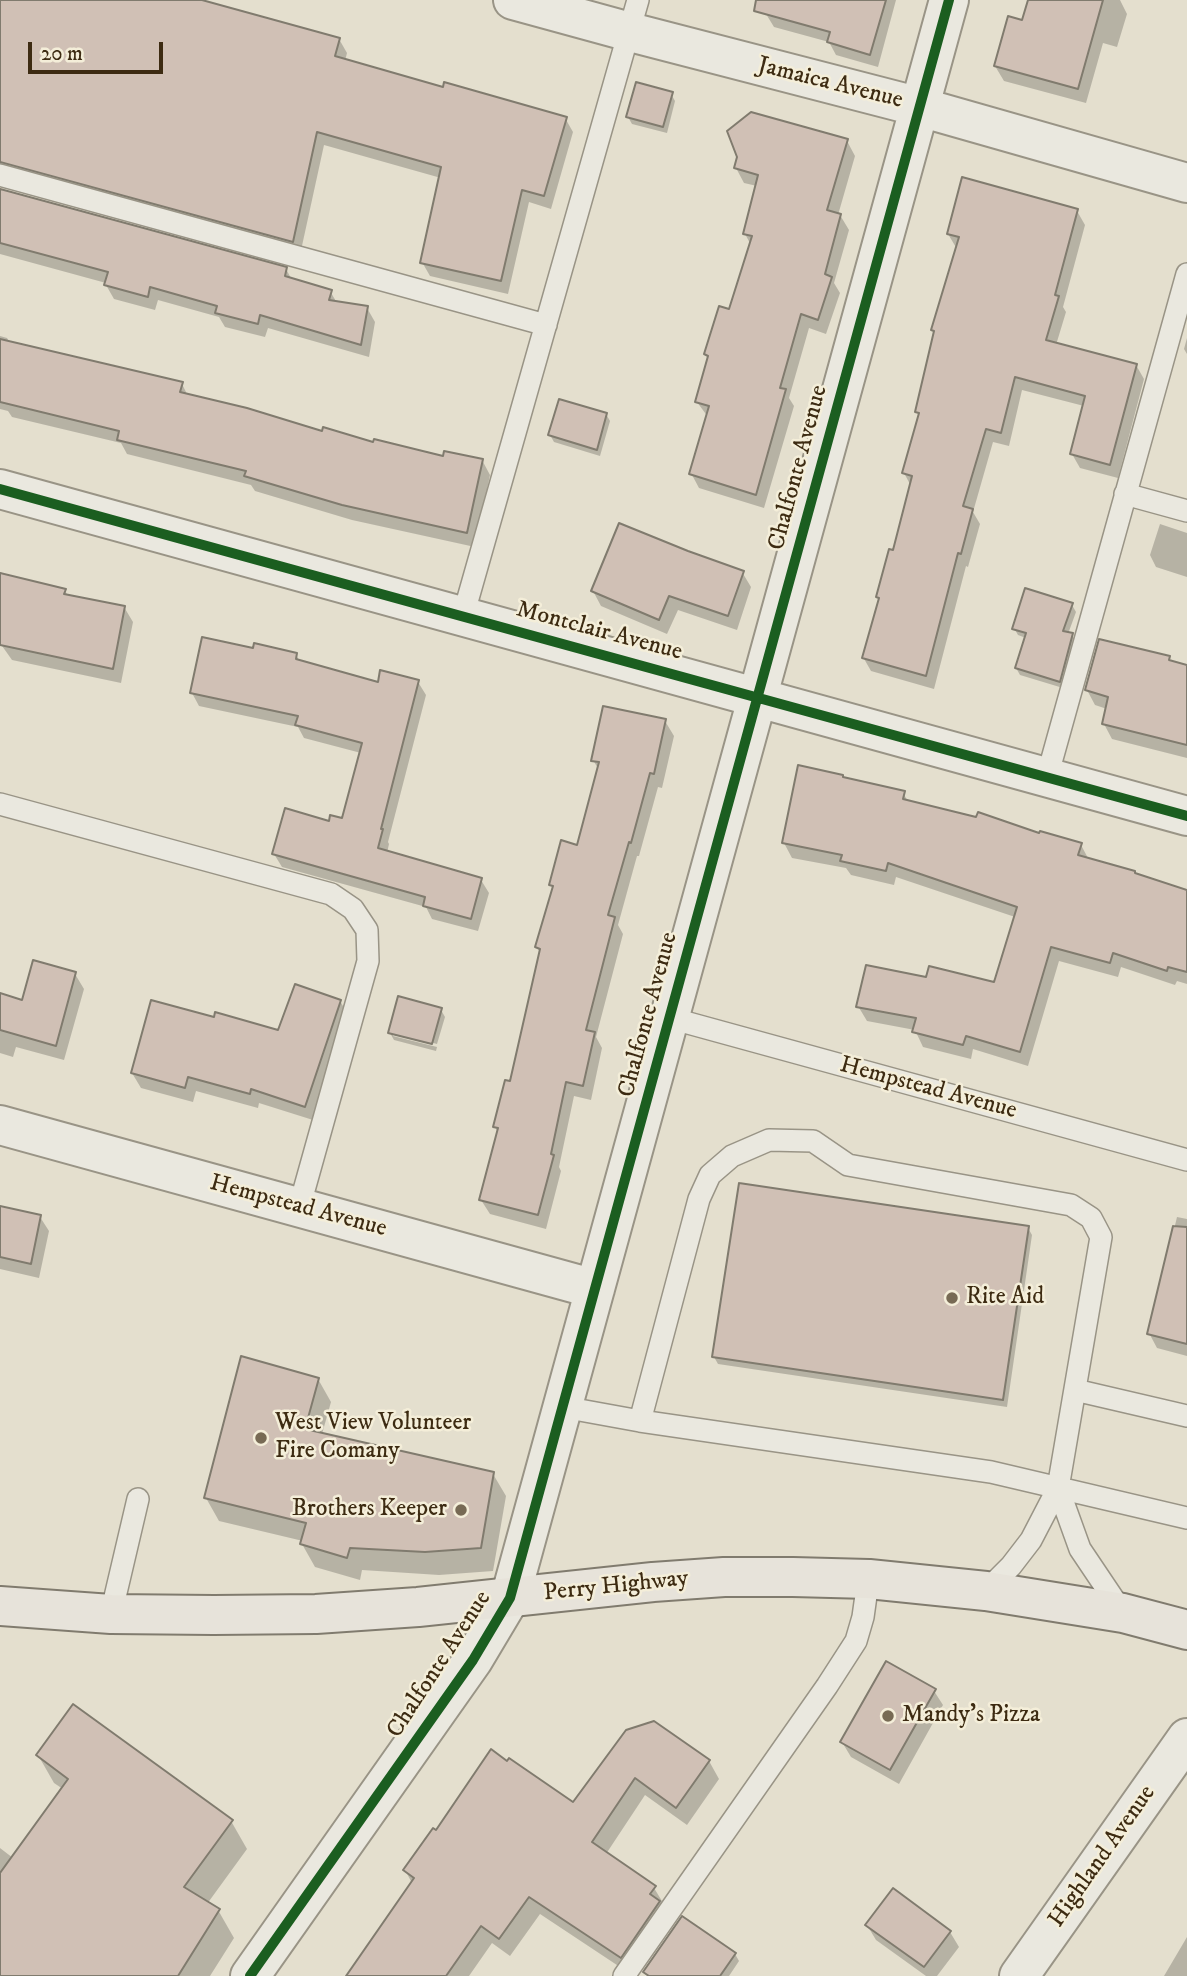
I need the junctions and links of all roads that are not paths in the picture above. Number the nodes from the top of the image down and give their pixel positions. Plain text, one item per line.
1 (513, 0) edge
2 (949, 0) edge
3 (634, 16) edge
4 (920, 107) junction
5 (0, 175) edge
6 (1187, 183) edge
7 (1187, 274) edge
8 (546, 324) junction
9 (0, 489) edge
10 (1125, 494) junction
11 (1187, 511) edge
12 (463, 617) junction
13 (758, 697) junction
14 (1047, 777) junction
15 (0, 804) edge
16 (1187, 816) edge
17 (670, 1018) junction
18 (0, 1125) edge
19 (1187, 1160) edge
20 (299, 1208) junction
21 (595, 1289) junction
22 (1075, 1390) junction
23 (563, 1407) junction
24 (1187, 1416) edge
25 (640, 1421) junction
26 (1058, 1488) junction
27 (138, 1499) dead end
28 (1187, 1518) edge
29 (869, 1577) junction
30 (986, 1591) junction
31 (510, 1598) junction
32 (0, 1606) edge
33 (1123, 1613) junction
34 (111, 1614) junction
35 (1187, 1630) edge
36 (1187, 1738) edge
37 (250, 1976) edge
38 (624, 1976) edge
39 (1018, 1976) edge

1 - 3 street, Jamaica Avenue
2 - 4 street, Chalfonte Avenue
3 - 4 street, Jamaica Avenue
3 - 8 lane
4 - 6 street, Jamaica Avenue
4 - 13 street, Chalfonte Avenue
5 - 8 lane
7 - 10 lane
8 - 12 lane
9 - 12 street, Montclair Avenue
10 - 11 lane
10 - 14 lane
12 - 13 street, Montclair Avenue
13 - 14 street, Montclair Avenue
13 - 17 street, Chalfonte Avenue
14 - 16 street, Montclair Avenue
15 - 20 lane
17 - 19 lane, Hempstead Avenue
17 - 21 street, Chalfonte Avenue
18 - 20 street, Hempstead Avenue
20 - 21 street, Hempstead Avenue
21 - 23 street, Chalfonte Avenue
22 - 24 lane
22 - 25 lane
22 - 26 lane
23 - 25 lane
23 - 31 street, Chalfonte Avenue
25 - 26 lane
26 - 28 lane
26 - 30 lane
26 - 33 lane
27 - 34 lane
29 - 30 main road, Perry Highway
29 - 31 main road, Perry Highway
29 - 38 lane
30 - 33 main road, Perry Highway
31 - 34 main road, Perry Highway
31 - 37 street, Chalfonte Avenue
32 - 34 main road, Perry Highway
33 - 35 main road, Perry Highway
36 - 39 street, Highland Avenue

